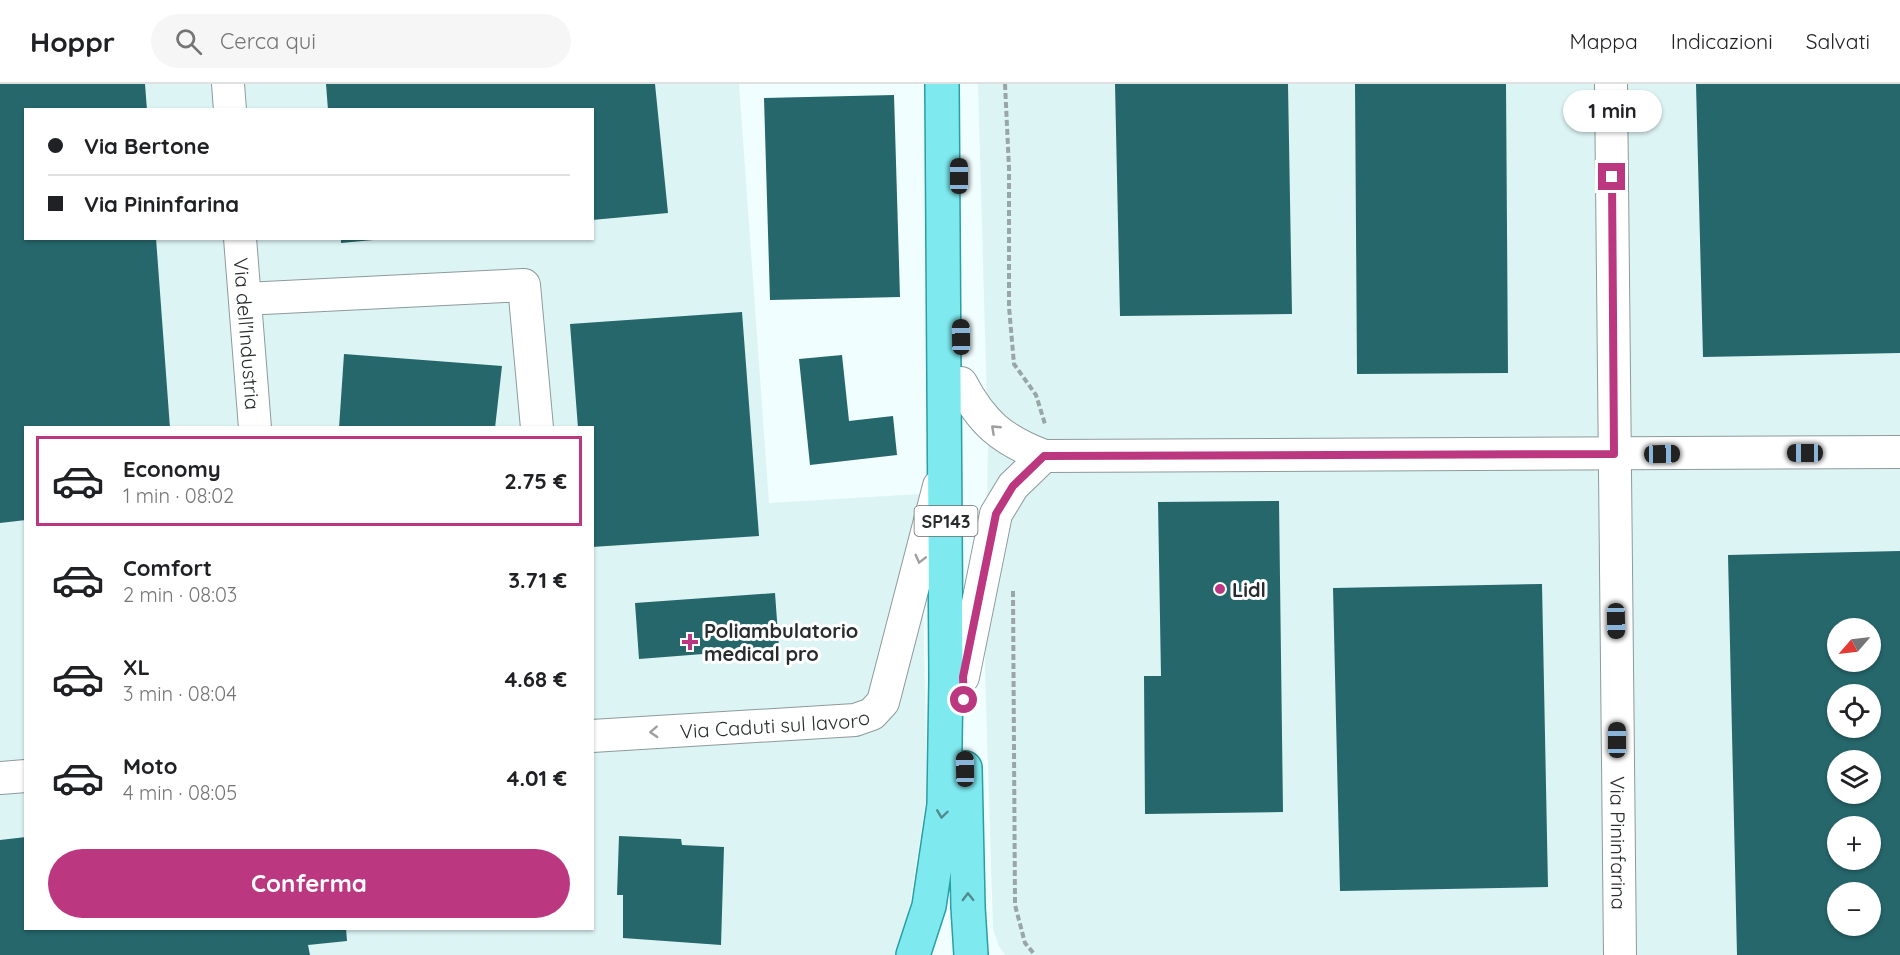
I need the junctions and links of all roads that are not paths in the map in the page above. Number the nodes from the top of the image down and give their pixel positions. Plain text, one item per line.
1 (228, 84) edge
2 (942, 84) edge
3 (958, 84) edge
4 (1611, 84) edge
5 (230, 108) edge
6 (240, 240) edge
7 (245, 299) junction
8 (961, 383) junction
9 (255, 426) edge
10 (537, 426) edge
11 (1900, 452) edge
12 (1614, 454) junction
13 (1044, 456) junction
14 (945, 462) junction
15 (963, 677) junction
16 (594, 736) edge
17 (24, 776) edge
18 (0, 778) edge
19 (913, 955) edge
20 (972, 955) edge
21 (1620, 955) edge

1 - 5 street
2 - 14 main road, SP143
3 - 8 main road, SP143
4 - 12 street, Via Pininfarina
6 - 7 street, Via dell'Industria
7 - 9 street, Via dell'Industria
7 - 10 street
13 -> 8 street
8 - 15 main road, SP143
11 - 12 street
12 - 13 street
12 - 21 street, Via Pininfarina
13 - 15 street
14 -> 16 street, Via Caduti sul lavoro
14 -> 19 main road, SP143
20 -> 15 main road, SP143
17 - 18 street

